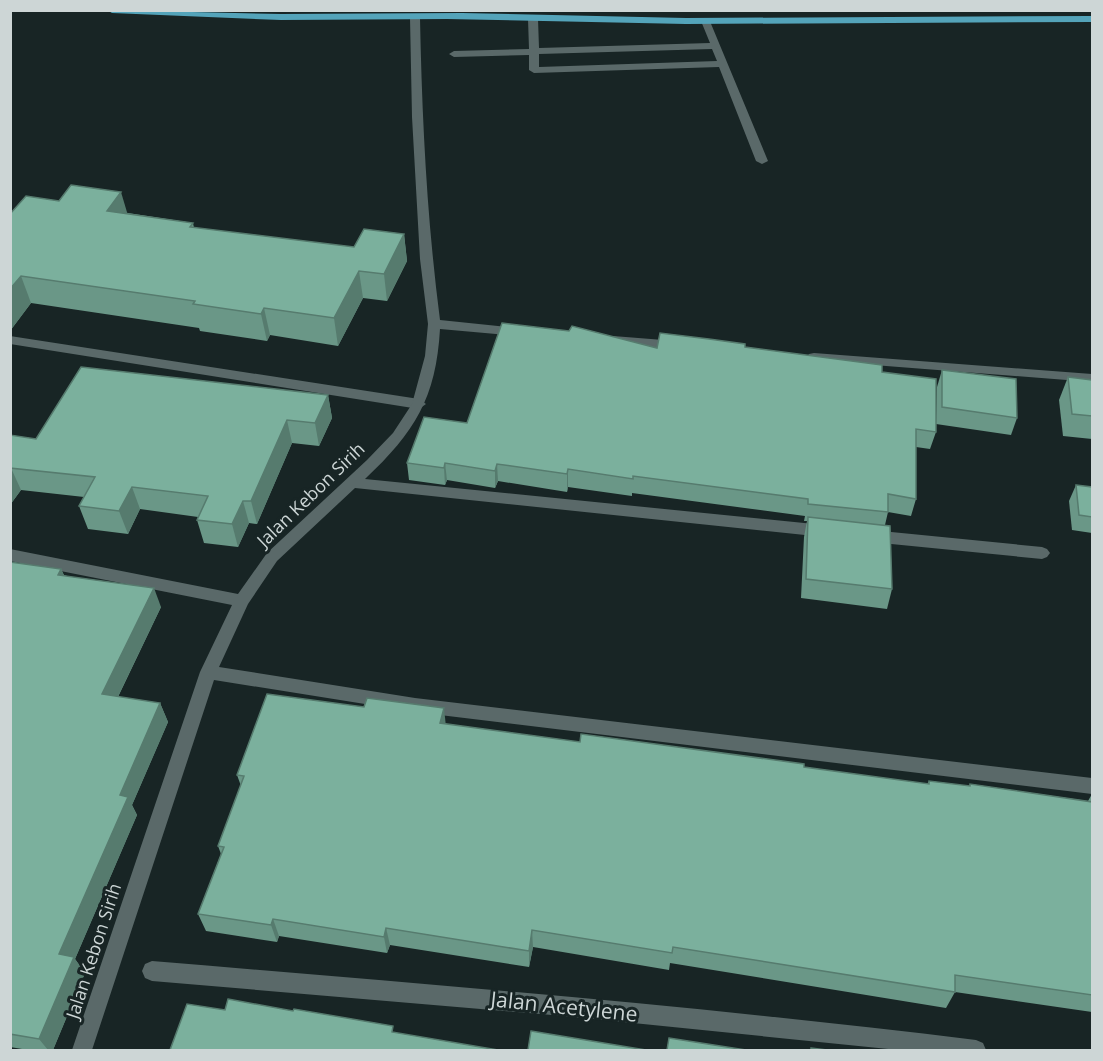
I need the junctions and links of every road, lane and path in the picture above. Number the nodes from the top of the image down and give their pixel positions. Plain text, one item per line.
1 (112, 10) edge
2 (604, 10) edge
3 (451, 17) junction
4 (415, 18) junction
5 (533, 19) junction
6 (1092, 19) edge
7 (706, 21) junction
8 (716, 46) junction
9 (532, 51) junction
10 (454, 54) dead end
11 (723, 64) junction
12 (762, 161) dead end
13 (434, 324) junction
14 (528, 332) edge
15 (598, 339) edge
16 (10, 340) edge
17 (691, 346) edge
18 (796, 356) edge
19 (1092, 378) edge
20 (419, 404) junction
21 (352, 483) junction
22 (1042, 553) dead end
23 (10, 555) edge
24 (242, 601) junction
25 (208, 672) junction
26 (1092, 786) edge
27 (152, 971) dead end
28 (82, 1050) edge
29 (976, 1050) edge

1 - 4 highway
2 - 3 highway
3 - 4 highway
3 - 5 highway
4 - 13 street, Jalan Kebon Sirih
5 - 7 highway
5 - 9 street
6 - 7 highway
7 - 8 street
8 - 9 street
8 - 11 street
9 - 10 street
9 - 11 street
11 - 12 street
13 - 14 street
13 - 20 street, Jalan Kebon Sirih
15 - 17 street
16 - 20 street
18 - 19 street
20 - 21 street, Jalan Kebon Sirih
21 - 22 street
21 - 24 street, Jalan Kebon Sirih
23 - 24 street
24 - 25 street, Jalan Kebon Sirih
25 - 26 street
25 - 28 street, Jalan Kebon Sirih
27 - 29 street, Jalan Acetylene

